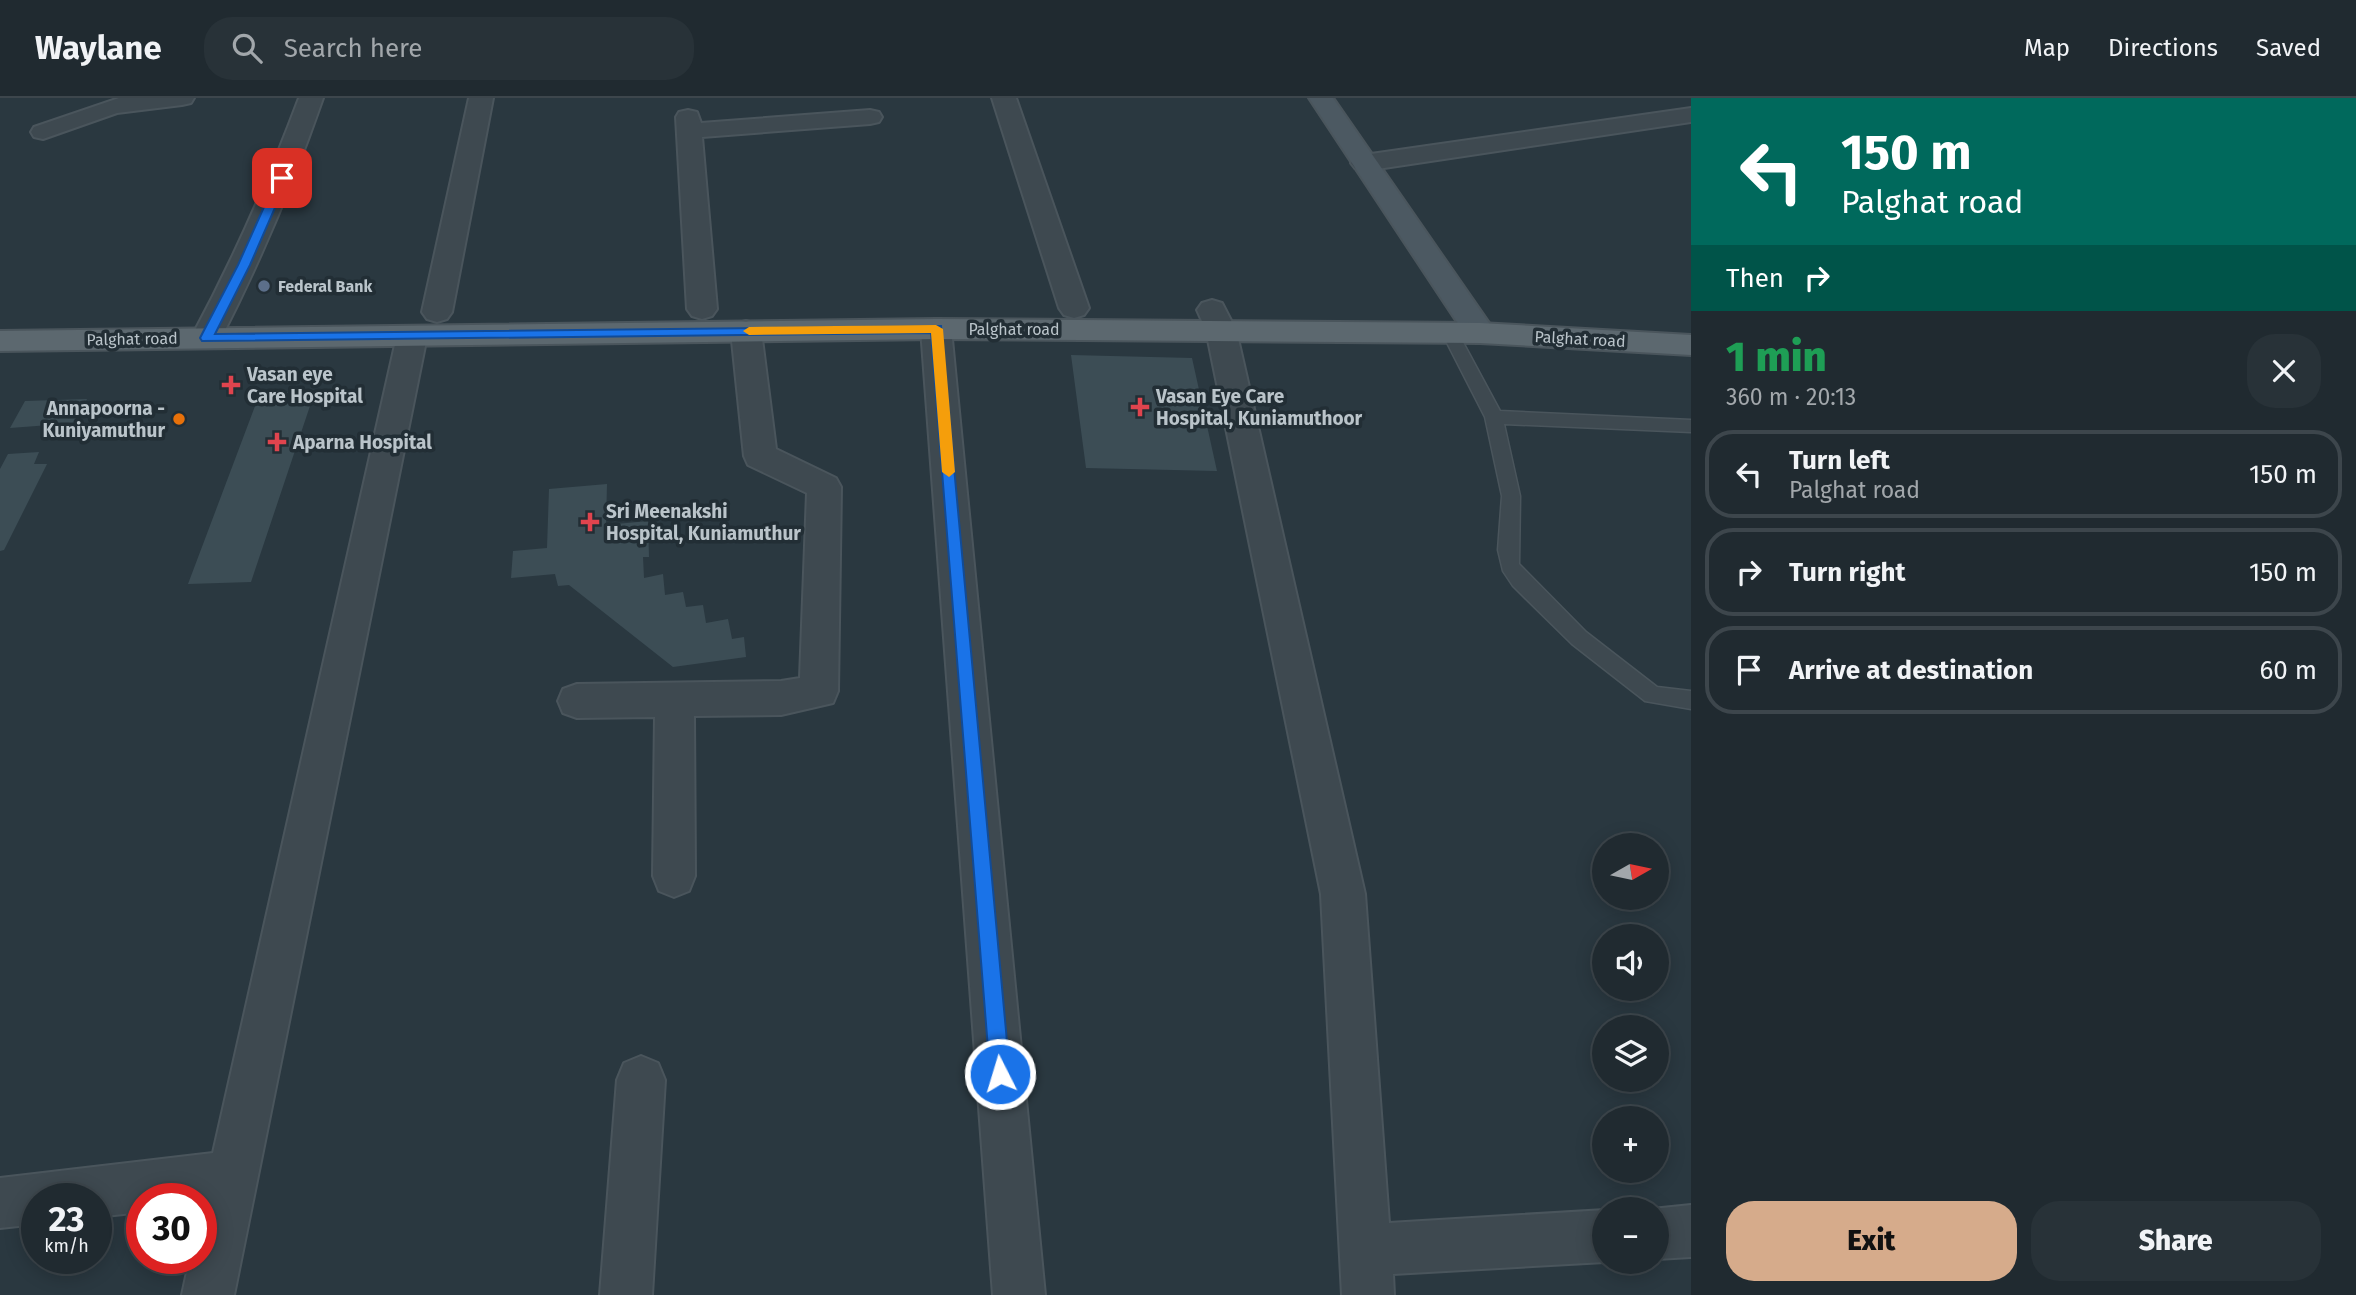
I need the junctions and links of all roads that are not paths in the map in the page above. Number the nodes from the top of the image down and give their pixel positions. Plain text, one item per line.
1 (182, 98) edge
2 (312, 98) edge
3 (481, 98) edge
4 (1004, 98) edge
5 (1321, 98) edge
6 (1691, 114) edge
7 (870, 117) dead end
8 (43, 132) dead end
9 (1364, 163) junction
10 (1074, 308) junction
11 (702, 309) junction
12 (0, 317) edge
13 (1216, 320) junction
14 (1691, 321) edge
15 (425, 324) junction
16 (1464, 325) junction
17 (211, 326) junction
18 (936, 329) junction
19 (746, 331) junction
20 (0, 341) edge
21 (1691, 345) edge
22 (1494, 417) junction
23 (1691, 426) edge
24 (675, 700) junction
25 (577, 701) dead end
26 (1691, 701) edge
27 (674, 876) dead end
28 (641, 1080) dead end
29 (233, 1176) junction
30 (112, 1190) edge
31 (21, 1201) edge
32 (0, 1203) edge
33 (1691, 1231) edge
34 (1669, 1232) edge
35 (1592, 1238) edge
36 (1366, 1272) edge
37 (208, 1295) edge
38 (625, 1295) edge
39 (1019, 1295) edge

1 - 8 street
2 - 17 street
3 - 15 street
4 - 10 street
5 - 9 street
6 - 9 street
7 - 11 street
9 - 16 street
10 - 11 main road, Palghat road
10 - 13 main road, Palghat road
11 - 15 main road, Palghat road
12 - 17 main road, Palghat road
13 - 16 main road, Palghat road
13 - 18 main road, Palghat road
13 - 36 street
14 - 16 main road, Palghat road
15 - 17 main road, Palghat road
15 - 19 main road, Palghat road
15 - 29 street
16 - 21 main road, Palghat road
16 - 22 lane
17 - 20 main road, Palghat road
18 - 19 main road, Palghat road
18 - 39 street
19 - 24 street
22 - 23 lane
22 - 26 lane
24 - 25 street
24 - 27 street
28 - 38 street
29 - 30 street
29 - 37 street
31 - 32 street
33 - 34 street
35 - 36 street

